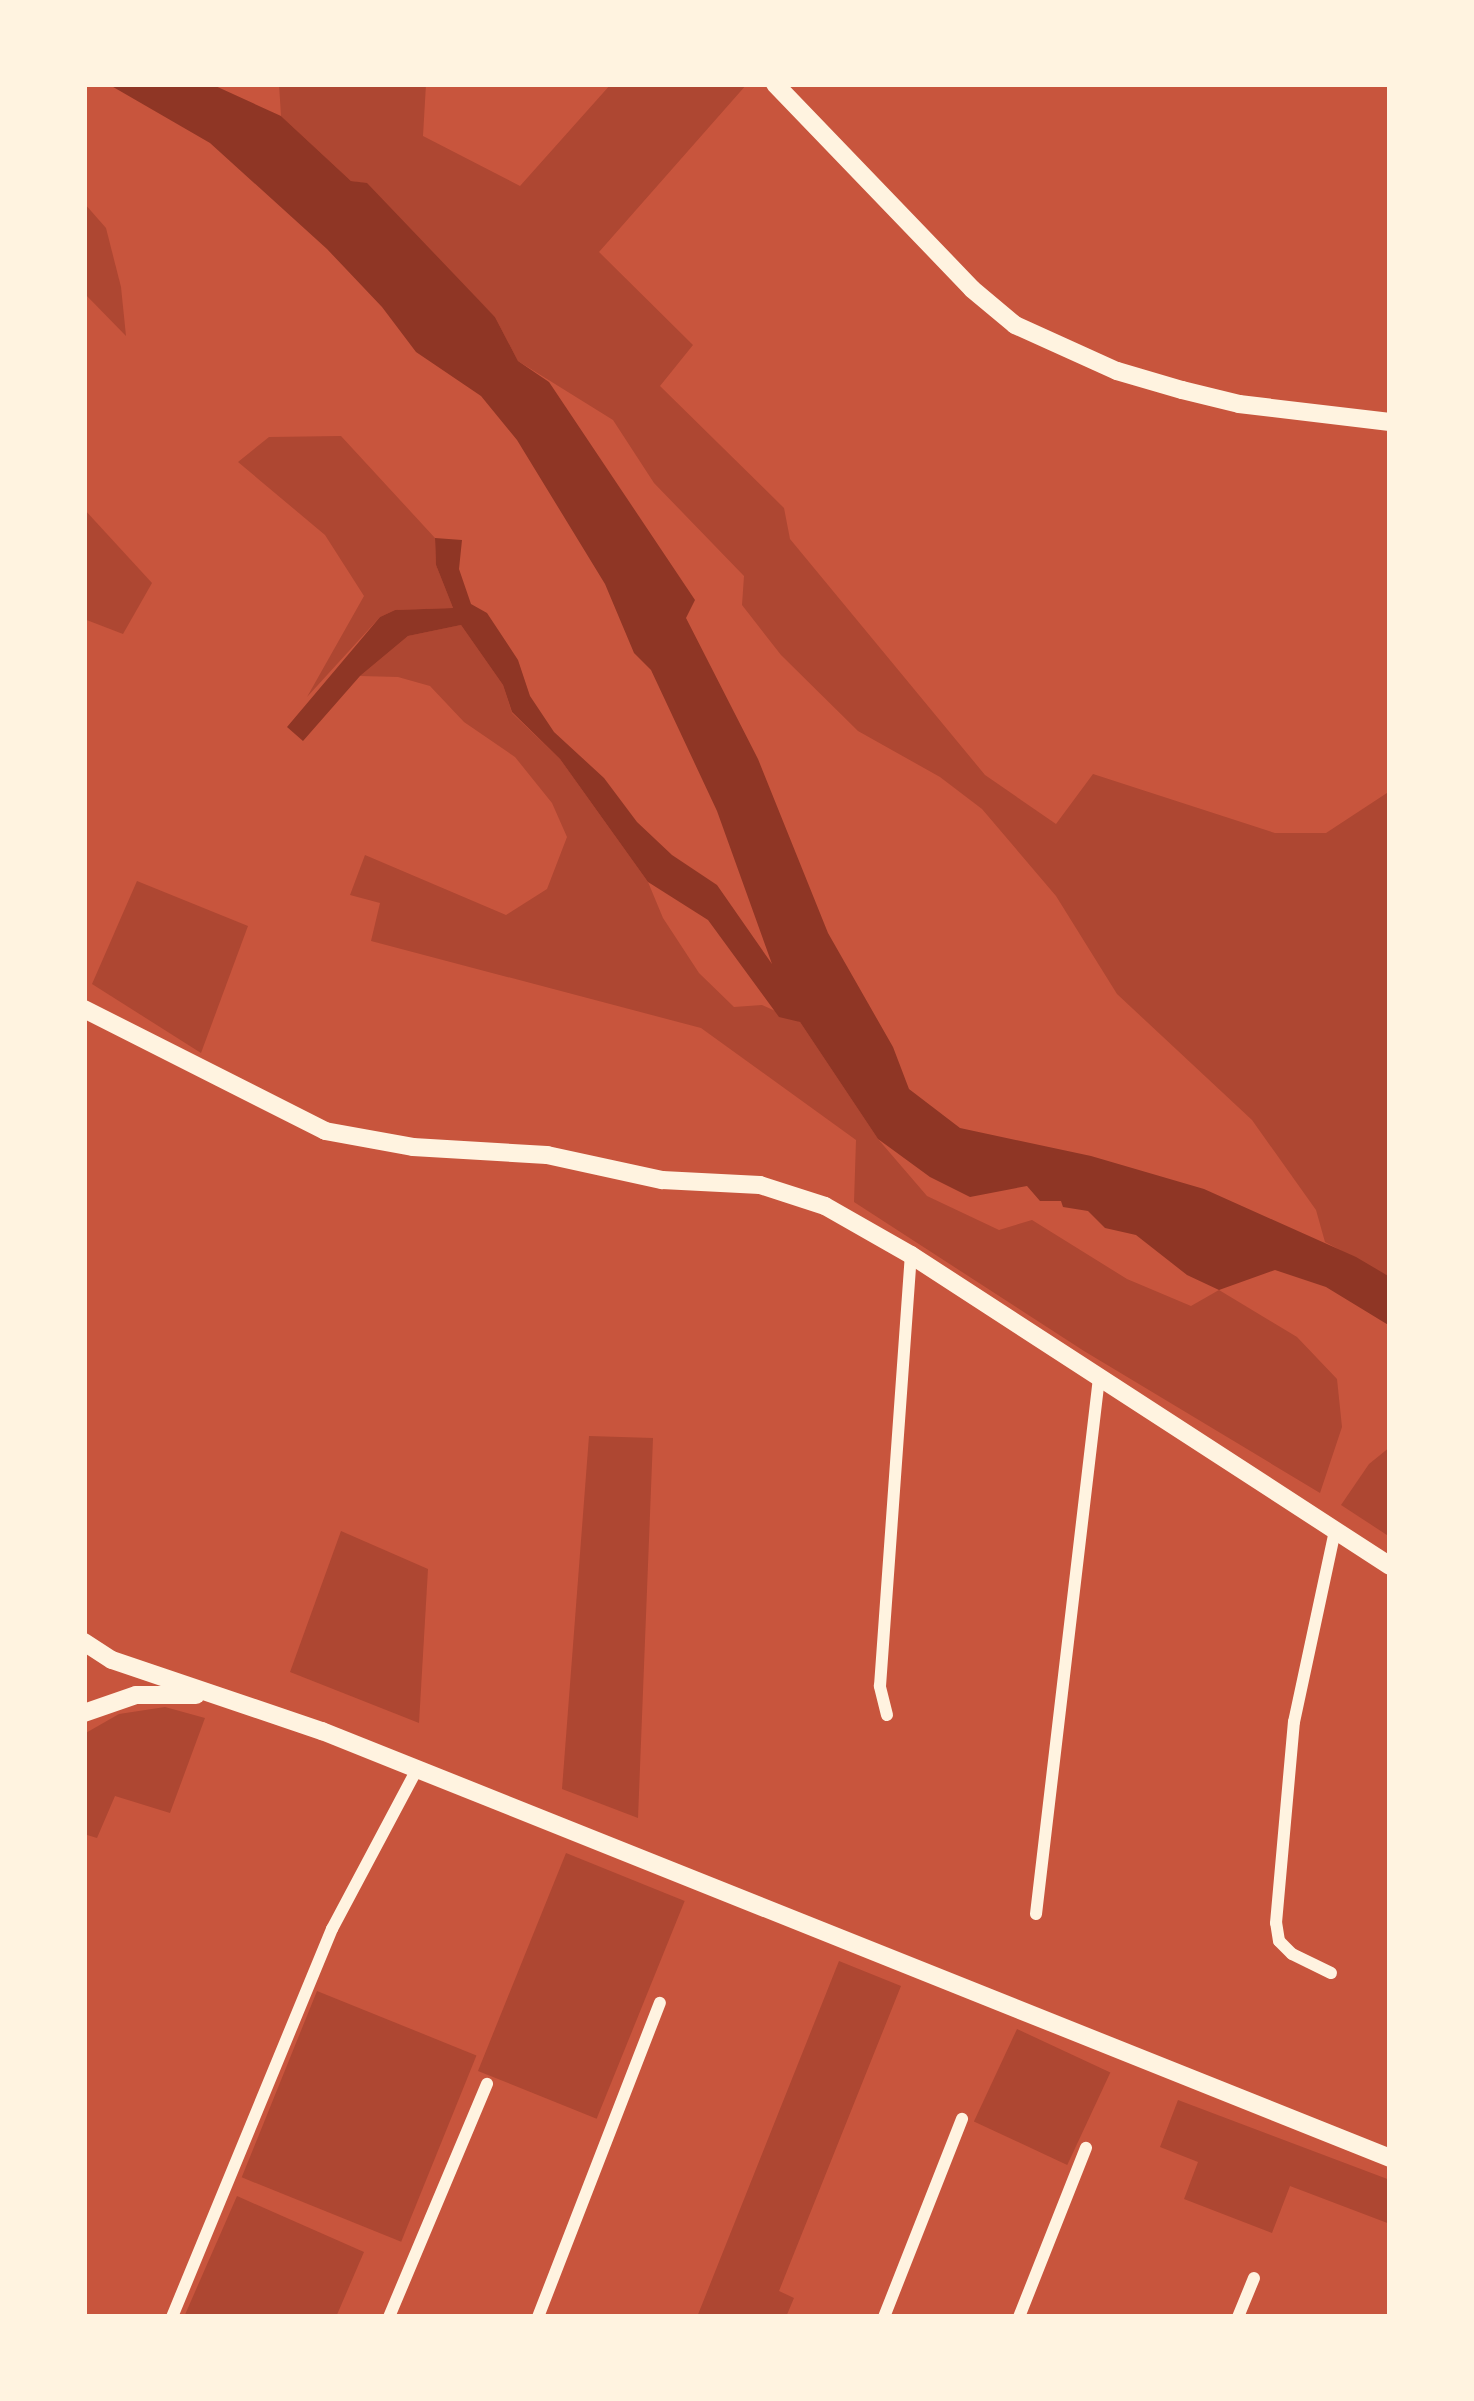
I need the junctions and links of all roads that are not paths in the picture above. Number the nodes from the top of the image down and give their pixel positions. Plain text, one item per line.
1 (775, 84) edge
2 (1390, 422) edge
3 (85, 1012) edge
4 (911, 1255) junction
5 (1099, 1378) junction
6 (1335, 1530) junction
7 (1390, 1566) edge
8 (84, 1642) edge
9 (84, 1659) edge
10 (112, 1660) junction
11 (230, 1699) junction
12 (84, 1700) edge
13 (110, 1700) junction
14 (84, 1713) edge
15 (887, 1715) dead end
16 (416, 1769) junction
17 (1036, 1914) dead end
18 (1331, 1972) dead end
19 (660, 2003) dead end
20 (487, 2084) dead end
21 (962, 2119) dead end
22 (1086, 2149) dead end
23 (1390, 2158) edge
24 (1254, 2278) dead end
25 (172, 2317) edge
26 (389, 2317) edge
27 (538, 2317) edge
28 (884, 2317) edge
29 (1019, 2317) edge
30 (1238, 2317) edge

1 - 2 street
3 - 4 street
4 - 5 street
4 - 15 street
5 - 6 street
5 - 17 street
6 - 7 street
6 - 18 street
8 - 10 street
9 - 10 street
10 - 11 street
11 - 13 street
11 - 16 street
12 - 13 street
13 - 14 street
16 - 23 street
16 - 25 street
19 - 27 street
20 - 26 street
21 - 28 street
22 - 29 street
24 - 30 street

